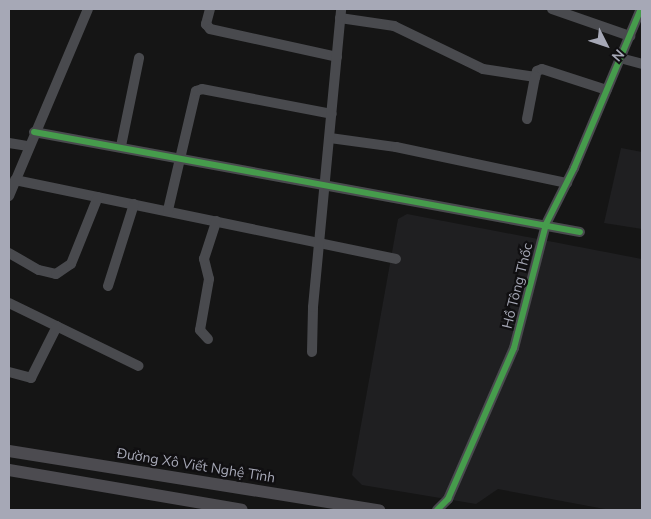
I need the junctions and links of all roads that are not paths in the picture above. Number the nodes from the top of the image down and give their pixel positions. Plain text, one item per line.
1 (88, 9) edge
2 (210, 9) edge
3 (552, 9) edge
4 (642, 9) edge
5 (340, 14) edge
6 (630, 36) junction
7 (337, 57) junction
8 (139, 58) dead end
9 (620, 58) junction
10 (642, 64) edge
11 (535, 77) junction
12 (607, 90) junction
13 (332, 114) junction
14 (527, 119) dead end
15 (34, 132) junction
16 (330, 138) junction
17 (9, 143) edge
18 (27, 146) junction
19 (121, 146) junction
20 (180, 157) junction
21 (15, 180) junction
22 (325, 183) junction
23 (567, 183) junction
24 (9, 196) edge
25 (98, 197) junction
26 (134, 204) junction
27 (168, 210) junction
28 (216, 220) junction
29 (546, 224) junction
30 (580, 232) dead end
31 (319, 242) junction
32 (9, 253) edge
33 (396, 259) dead end
34 (108, 286) dead end
35 (9, 303) edge
36 (56, 326) junction
37 (208, 339) dead end
38 (312, 352) dead end
39 (139, 366) dead end
40 (9, 372) edge
41 (9, 451) edge
42 (9, 470) edge
43 (242, 510) edge
44 (379, 510) edge
45 (437, 510) edge

1 - 15 street
2 - 7 street
3 - 6 street
4 - 6 street, Hồ Tông Thốc
5 - 7 street
5 - 11 street
6 - 9 street, Hồ Tông Thốc
7 - 13 street
8 - 19 street
9 - 10 street
9 - 12 street, Hồ Tông Thốc
11 - 12 street
11 - 14 street
12 - 23 street, Hồ Tông Thốc
13 - 16 street
13 - 20 street
15 - 18 street
15 - 19 street
16 - 22 street
16 - 23 street
17 - 18 street
18 - 21 street
19 - 20 street
20 - 22 street
20 - 27 street
21 - 24 street
21 - 25 street
22 - 29 street
22 - 31 street
23 - 29 street, Hồ Tông Thốc
25 - 26 street
25 - 32 street
26 - 27 street
26 - 34 street
27 - 28 street
28 - 31 street
28 - 37 street
29 - 30 street
29 - 45 street, Hồ Tông Thốc
31 - 33 street
31 - 38 street
35 - 36 street
36 - 39 street
36 - 40 street
41 - 44 main road, Đường Xô Viết Nghệ Tĩnh
42 - 43 main road

